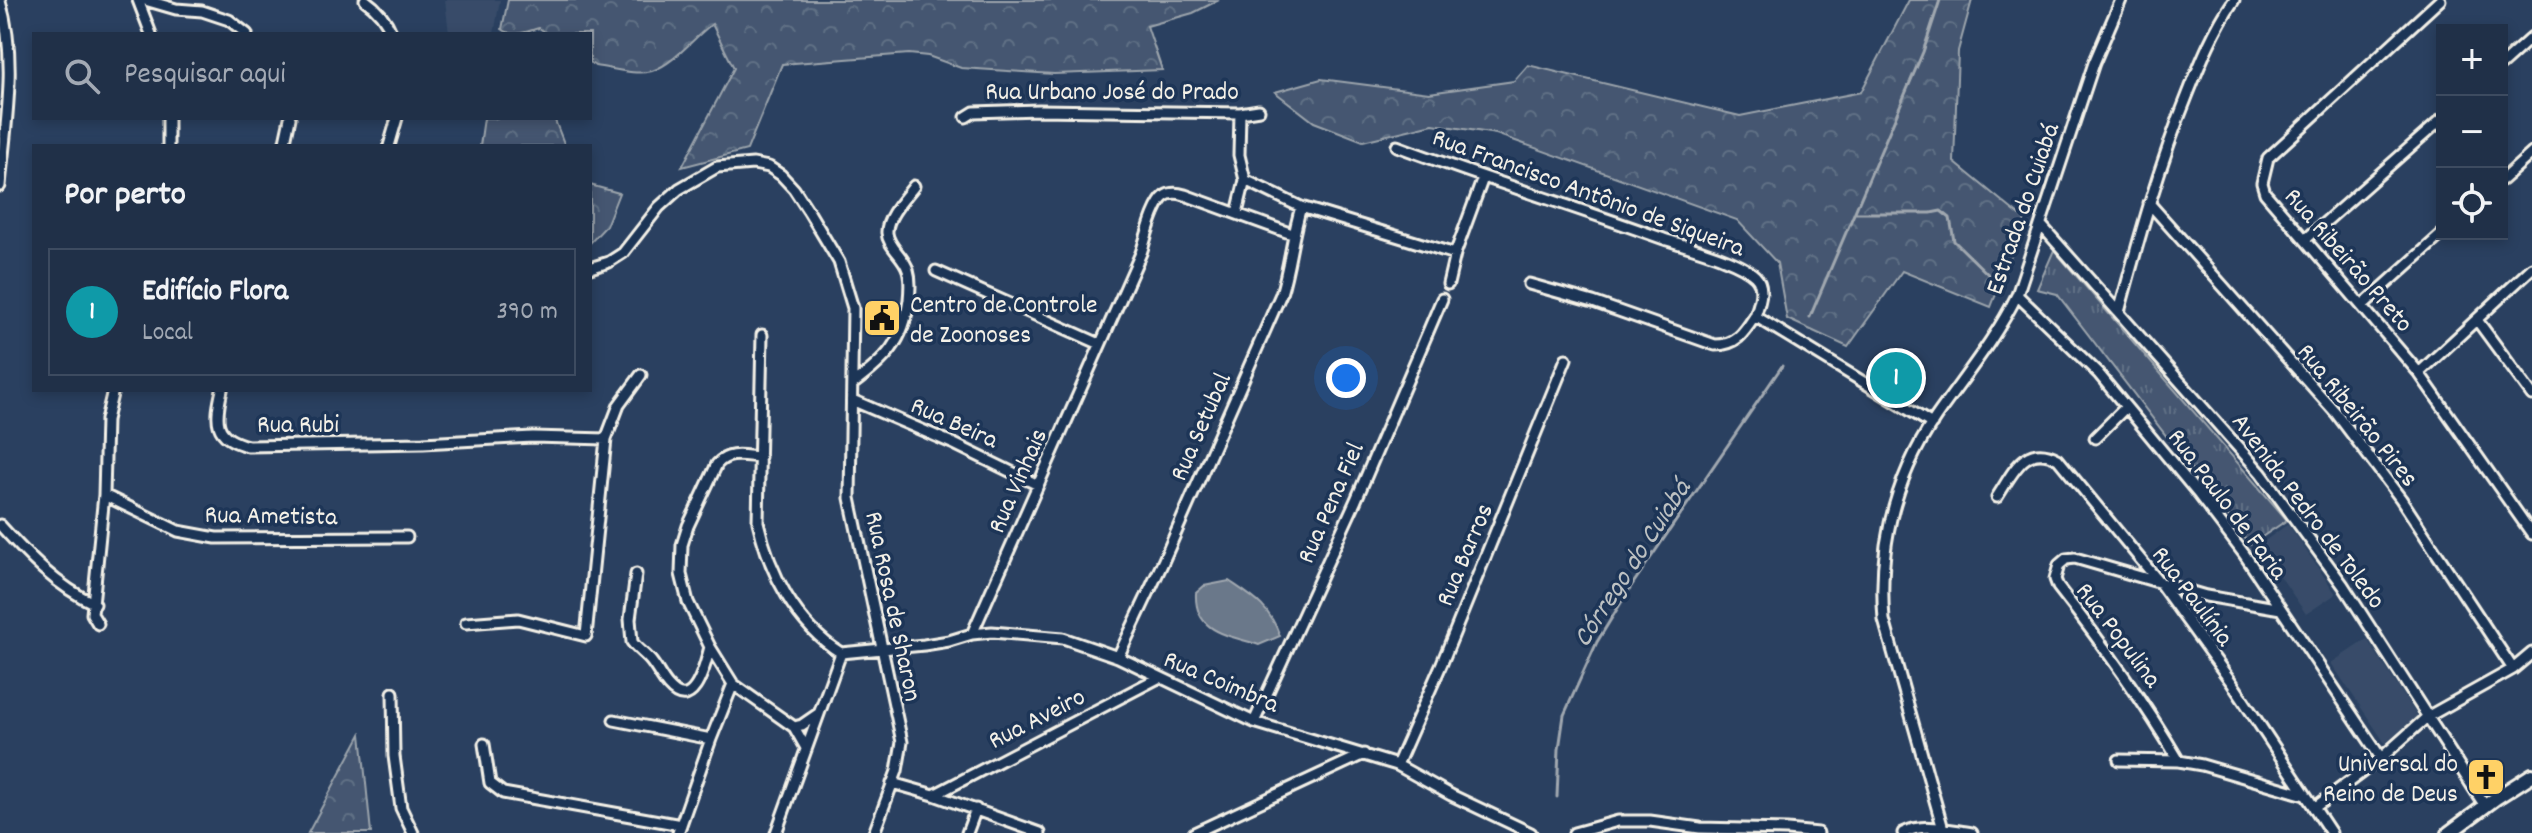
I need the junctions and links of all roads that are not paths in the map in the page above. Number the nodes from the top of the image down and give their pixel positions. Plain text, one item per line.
1 (138, 0) edge
2 (145, 0) edge
3 (365, 0) edge
4 (2121, 0) edge
5 (2234, 0) edge
6 (2440, 0) edge
7 (0, 1) edge
8 (150, 32) edge
9 (244, 32) edge
10 (391, 32) edge
11 (2532, 37) edge
12 (2508, 59) edge
13 (1259, 110) dead end
14 (1240, 113) junction
15 (966, 117) dead end
16 (168, 120) edge
17 (290, 120) edge
18 (396, 120) edge
19 (2436, 124) edge
20 (168, 144) edge
21 (284, 144) edge
22 (390, 144) edge
23 (1397, 146) dead end
24 (2532, 153) edge
25 (2508, 175) edge
26 (1483, 178) junction
27 (1245, 180) junction
28 (0, 186) edge
29 (914, 186) dead end
30 (2149, 203) junction
31 (1301, 207) junction
32 (1237, 213) junction
33 (2041, 225) junction
34 (1292, 234) junction
35 (2436, 239) edge
36 (2305, 240) junction
37 (1455, 254) junction
38 (592, 267) edge
39 (2532, 268) edge
40 (936, 271) dead end
41 (1448, 284) dead end
42 (1529, 284) dead end
43 (2017, 295) junction
44 (1442, 299) dead end
45 (2362, 306) junction
46 (2119, 312) junction
47 (1755, 316) junction
48 (2477, 320) junction
49 (762, 335) dead end
50 (1100, 344) junction
51 (1566, 359) dead end
52 (2419, 373) junction
53 (641, 375) dead end
54 (853, 384) junction
55 (113, 392) edge
56 (222, 392) edge
57 (2532, 395) edge
58 (852, 400) junction
59 (2126, 407) junction
60 (1932, 424) junction
61 (2095, 438) dead end
62 (606, 439) junction
63 (760, 457) junction
64 (1038, 485) junction
65 (104, 495) junction
66 (1997, 497) dead end
67 (0, 525) edge
68 (2532, 534) edge
69 (407, 537) dead end
70 (636, 574) dead end
71 (2159, 582) junction
72 (95, 604) junction
73 (2281, 609) junction
74 (466, 623) dead end
75 (98, 624) dead end
76 (972, 634) junction
77 (710, 647) junction
78 (882, 648) junction
79 (841, 653) junction
80 (2532, 653) edge
81 (1118, 657) junction
82 (2513, 669) junction
83 (1158, 678) junction
84 (733, 684) junction
85 (393, 693) dead end
86 (818, 714) junction
87 (2427, 717) junction
88 (614, 720) dead end
89 (1254, 722) junction
90 (794, 727) junction
91 (711, 739) junction
92 (484, 744) dead end
93 (806, 748) junction
94 (1364, 754) junction
95 (2381, 758) junction
96 (2119, 760) dead end
97 (2179, 761) junction
98 (1397, 765) junction
99 (2532, 775) edge
100 (892, 783) junction
101 (934, 795) junction
102 (2305, 795) junction
103 (2485, 806) junction
104 (2314, 808) junction
105 (976, 809) junction
106 (680, 829) edge
107 (1943, 829) junction
108 (1702, 830) edge
109 (413, 833) edge
110 (776, 833) edge
111 (874, 833) edge
112 (967, 833) edge
113 (1040, 833) edge
114 (1194, 833) edge
115 (1531, 833) edge
116 (1574, 833) edge
117 (1818, 833) edge
118 (1903, 833) edge
119 (1972, 833) edge
120 (2331, 833) edge
121 (2449, 833) edge

1 - 8 street
2 - 9 street
3 - 10 street
4 - 33 street, Estrada do Cuiabá
5 - 30 street
6 - 36 street, Rua Ribeirão Preto
7 - 28 street
11 - 12 street
13 - 14 street, Rua Urbano José do Prado
14 - 15 street, Rua Urbano José do Prado
14 - 27 street
16 - 20 street
17 - 21 street
18 - 22 street
19 - 36 street
23 - 26 street, Rua Francisco Antônio de Siqueira
24 - 25 street
26 - 37 street
26 - 47 street, Rua Francisco Antônio de Siqueira
27 - 31 street
27 - 32 street
29 - 54 street
30 - 46 street
30 - 82 street, Rua Ribeirão Pires
31 - 34 street, Rua Setubal
31 - 37 street
32 - 34 street
32 - 50 street, Rua Vinhais
33 - 43 street, Estrada do Cuiabá
33 - 46 street, Avenida Pedro de Toledo
34 - 81 street, Rua Setubal
35 - 45 street
36 - 45 street, Rua Ribeirão Preto
37 - 41 street
38 - 54 street, Rua Rosa de Sharon
39 - 48 street
40 - 50 street
42 - 47 street
43 - 59 street, Rua Paulo de Faria
43 - 60 street, Estrada do Cuiabá
44 - 89 street, Rua Pena Fiel
45 - 52 street, Rua Ribeirão Preto
46 - 87 street, Avenida Pedro de Toledo
47 - 60 street
48 - 52 street
48 - 57 street
49 - 63 street
50 - 64 street, Rua Vinhais
51 - 98 street, Rua Barros
52 - 68 street, Rua Ribeirão Preto
53 - 62 street
54 - 58 street, Rua Rosa de Sharon
55 - 65 street
56 - 62 street, Rua Rubi
58 - 64 street, Rua Beira
58 - 78 street, Rua Rosa de Sharon
59 - 61 street
59 - 73 street, Rua Paulo de Faria
60 - 107 street, Estrada do Cuiabá
62 - 74 street
63 - 77 street
63 - 79 street
64 - 76 street, Rua Vinhais
65 - 69 street, Rua Ametista
65 - 72 street
66 - 71 street, Rua Paulínia
67 - 72 street
70 - 77 street
71 - 73 street, Rua Populina
71 - 97 street, Rua Populina
71 - 102 street, Rua Paulínia
72 - 75 street
73 - 95 street, Rua Paulo de Faria
76 - 78 street, Rua Coimbra
76 - 81 street, Rua Coimbra
77 - 84 street
78 - 79 street, Rua Coimbra
78 - 100 street, Rua Rosa de Sharon
79 - 86 street
80 - 82 street
81 - 83 street, Rua Coimbra
82 - 87 street
83 - 89 street, Rua Coimbra
83 - 101 street, Rua Aveiro
84 - 90 street
84 - 91 street
85 - 109 street
86 - 90 street
86 - 93 street
87 - 95 street
87 - 103 street, Avenida Pedro de Toledo
88 - 91 street
89 - 94 street, Rua Coimbra
90 - 93 street
91 - 106 street
92 - 106 street
93 - 110 street
94 - 98 street, Rua Coimbra
94 - 114 street
95 - 104 street
96 - 97 street
97 - 102 street
98 - 115 street, Rua Coimbra
99 - 103 street
100 - 101 street
100 - 111 street, Rua Rosa de Sharon
101 - 105 street
102 - 104 street, Rua Paulínia
103 - 121 street
104 - 120 street, Rua Paulínia
105 - 112 street
105 - 113 street
107 - 118 street
107 - 119 street
108 - 116 street
108 - 117 street

